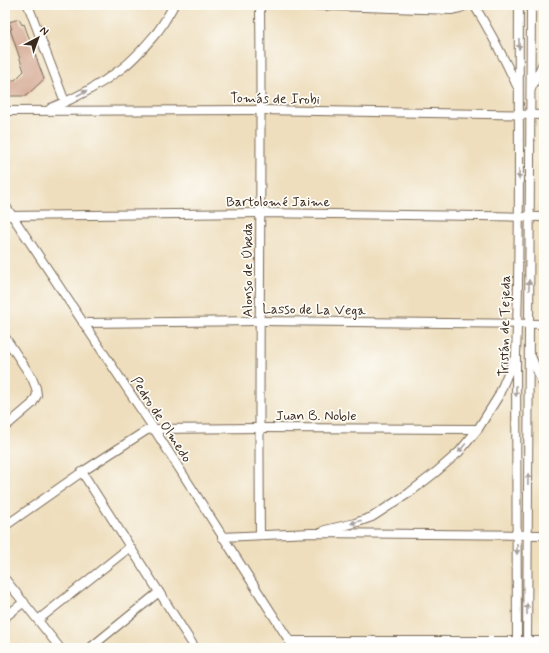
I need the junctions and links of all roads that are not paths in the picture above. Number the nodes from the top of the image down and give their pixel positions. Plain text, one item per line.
1 (28, 5) edge
2 (174, 5) edge
3 (260, 5) edge
4 (304, 5) edge
5 (467, 5) edge
6 (474, 5) edge
7 (519, 5) edge
8 (531, 5) edge
9 (544, 61) edge
10 (518, 89) junction
11 (530, 92) junction
12 (65, 102) junction
13 (47, 110) junction
14 (261, 110) junction
15 (5, 111) edge
16 (519, 115) junction
17 (530, 115) junction
18 (544, 115) edge
19 (5, 205) edge
20 (260, 214) junction
21 (8, 216) edge
22 (519, 217) junction
23 (530, 217) junction
24 (544, 217) edge
25 (260, 321) junction
26 (83, 323) junction
27 (517, 324) junction
28 (529, 324) junction
29 (544, 324) edge
30 (5, 337) edge
31 (529, 352) junction
32 (516, 354) junction
33 (544, 387) edge
34 (5, 427) edge
35 (259, 428) junction
36 (154, 429) junction
37 (478, 429) junction
38 (82, 472) junction
39 (5, 526) edge
40 (311, 533) junction
41 (517, 534) junction
42 (260, 535) junction
43 (527, 535) junction
44 (544, 535) edge
45 (222, 537) junction
46 (130, 547) junction
47 (5, 579) edge
48 (159, 592) junction
49 (24, 602) junction
50 (5, 617) edge
51 (38, 620) junction
52 (544, 641) edge
53 (292, 644) edge
54 (517, 644) edge
55 (527, 644) edge
56 (60, 648) edge
57 (90, 648) edge
58 (195, 648) edge

1 - 12 street
12 -> 2 street
3 - 14 street, Alonso de Úbeda
4 - 5 street
6 - 10 street
7 -> 10 street, Tristán de Tejeda
8 - 11 street, Tristán de Tejeda
9 - 11 street
10 - 16 street, Tristán de Tejeda
11 - 17 street, Tristán de Tejeda
12 - 13 street
13 - 14 street, Tomás de Irobi
13 - 15 street, Tomás de Irobi
14 - 16 street, Tomás de Irobi
14 - 20 street, Alonso de Úbeda
16 - 17 street, Tomás de Irobi
16 -> 22 street, Tristán de Tejeda
17 - 18 street, Tomás de Irobi
17 - 23 street, Tristán de Tejeda
19 - 21 street, Pedro de Olmedo
20 - 21 street, Bartolomé Jaime
20 - 22 street, Bartolomé Jaime
20 - 25 street, Alonso de Úbeda
21 - 26 street, Pedro de Olmedo
22 - 23 street, Bartolomé Jaime
22 - 27 street, Tristán de Tejeda
23 - 24 street, Bartolomé Jaime
28 -> 23 street, Tristán de Tejeda
25 - 26 street, Lasso de La Vega
25 - 27 street, Lasso de La Vega
25 - 35 street, Alonso de Úbeda
26 - 36 street, Pedro de Olmedo
27 - 28 street, Lasso de La Vega
27 - 32 street, Tristán de Tejeda
28 - 29 street, Lasso de La Vega
28 - 31 street, Tristán de Tejeda
30 - 34 street
31 - 33 street
43 -> 31 street, Tristán de Tejeda
32 - 37 street
32 -> 41 street, Tristán de Tejeda
35 - 36 street, Juan B. Noble
35 - 37 street, Juan B. Noble
35 - 42 street, Alonso de Úbeda
36 - 38 street
36 - 45 street, Pedro de Olmedo
37 -> 40 street
38 - 39 street
38 - 46 street
40 - 41 street
40 - 42 street
41 - 43 street
41 -> 54 street, Tristán de Tejeda
42 - 45 street
43 - 44 street
55 -> 43 street, Tristán de Tejeda
45 - 53 street, Pedro de Olmedo
46 - 48 street
46 - 51 street
47 - 49 street
48 - 57 street
48 - 58 street
49 - 50 street
49 - 51 street
51 - 56 street
52 - 55 street
53 - 54 street
54 - 55 street

